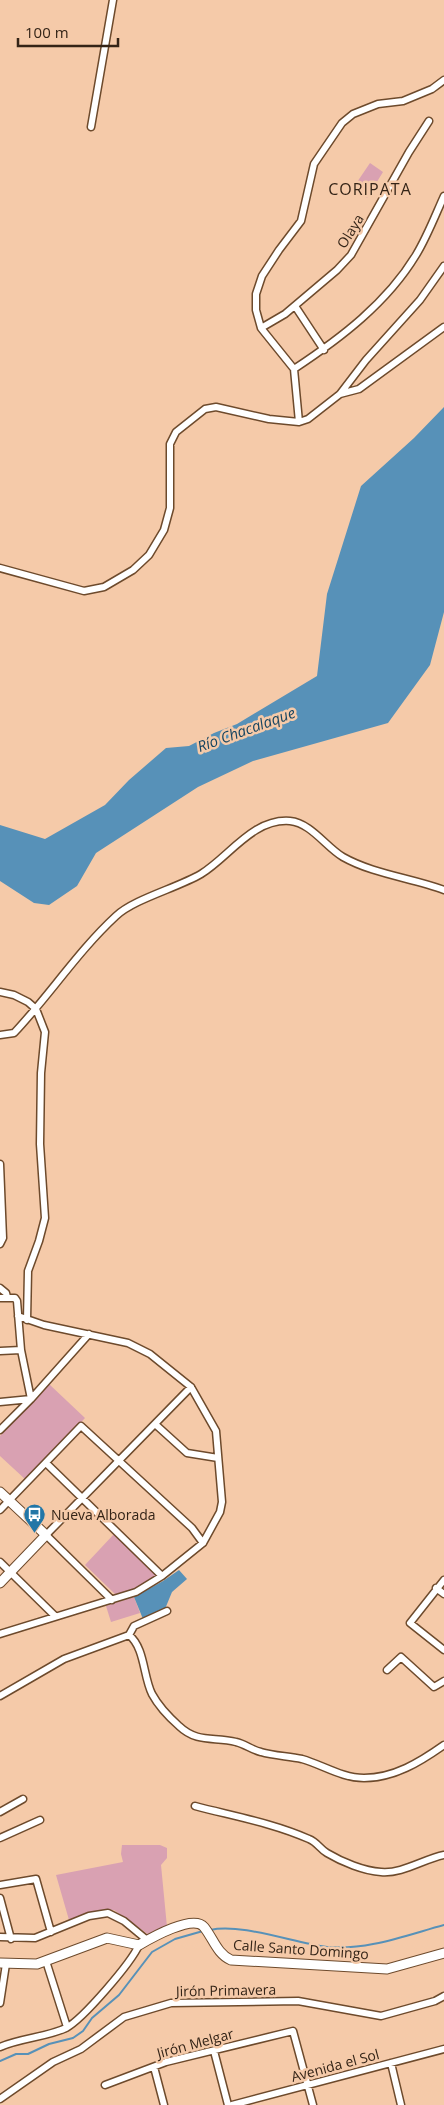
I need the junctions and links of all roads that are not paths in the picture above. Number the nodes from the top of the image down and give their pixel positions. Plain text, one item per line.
1 (113, 0) edge
2 (444, 80) edge
3 (429, 121) dead end
4 (91, 126) dead end
5 (444, 196) edge
6 (444, 266) edge
7 (295, 306) junction
8 (444, 327) edge
9 (261, 328) junction
10 (324, 350) junction
11 (294, 369) junction
12 (340, 394) junction
13 (299, 422) junction
14 (0, 568) edge
15 (444, 890) edge
16 (0, 992) edge
17 (36, 1009) junction
18 (0, 1035) edge
19 (0, 1164) edge
20 (1, 1192) edge
21 (0, 1244) edge
22 (0, 1288) edge
23 (4, 1297) edge
24 (18, 1316) junction
25 (27, 1320) junction
26 (89, 1334) junction
27 (21, 1350) junction
28 (0, 1351) edge
29 (191, 1387) junction
30 (31, 1399) junction
31 (0, 1402) edge
32 (155, 1424) junction
33 (0, 1430) edge
34 (218, 1458) junction
35 (120, 1461) junction
36 (46, 1462) junction
37 (0, 1492) edge
38 (83, 1498) junction
39 (9, 1501) junction
40 (0, 1510) edge
41 (46, 1535) junction
42 (203, 1543) junction
43 (0, 1562) edge
44 (10, 1572) junction
45 (162, 1576) junction
46 (444, 1580) edge
47 (0, 1582) edge
48 (436, 1588) junction
49 (444, 1594) edge
50 (112, 1600) junction
51 (167, 1611) dead end
52 (55, 1616) junction
53 (0, 1634) edge
54 (130, 1635) junction
55 (444, 1650) edge
56 (387, 1670) dead end
57 (444, 1681) edge
58 (0, 1696) edge
59 (444, 1745) edge
60 (23, 1799) dead end
61 (195, 1806) dead end
62 (0, 1812) edge
63 (40, 1820) dead end
64 (0, 1838) edge
65 (444, 1854) edge
66 (0, 1885) edge
67 (0, 1898) edge
68 (51, 1932) junction
69 (0, 1937) edge
70 (11, 1939) junction
71 (143, 1942) junction
72 (444, 1954) edge
73 (46, 1962) junction
74 (3, 1964) edge
75 (444, 1996) edge
76 (0, 2003) edge
77 (67, 2027) junction
78 (0, 2047) edge
79 (444, 2049) edge
80 (214, 2050) junction
81 (391, 2063) junction
82 (154, 2067) junction
83 (105, 2085) dead end
84 (308, 2085) junction
85 (0, 2099) edge
86 (164, 2105) edge
87 (228, 2105) edge
88 (232, 2105) edge
89 (313, 2105) edge
90 (401, 2105) edge

1 - 4 street
2 - 9 street
3 - 7 street, Olaya
5 - 10 street
6 - 12 street
7 - 9 street, Olaya
7 - 10 street
8 - 12 street
9 - 11 street
10 - 11 street
11 - 13 street
12 - 13 street
13 - 14 street
15 - 17 street
16 - 17 street
17 - 18 street
17 - 25 street
19 - 20 street
20 - 21 street
22 - 23 street
23 - 24 street
24 - 25 street
24 - 27 street
25 - 26 street
26 - 29 street
26 - 30 street
27 - 28 street
27 - 30 street
29 - 32 street
29 - 34 street
30 - 31 street
30 - 33 street
32 - 34 street
32 - 35 street
34 - 42 street
35 - 36 street
35 - 38 street
35 - 42 street
36 - 38 street
36 - 39 street
37 - 39 street
38 - 41 street
38 - 45 street
39 - 40 street
39 - 41 street
41 - 44 street
41 - 50 street
42 - 45 street
43 - 44 street
44 - 47 street
44 - 52 street
45 - 50 street
46 - 48 street
48 - 49 street
48 - 55 street
50 - 52 street
51 - 54 street
52 - 53 street
54 - 58 street
54 - 59 street
56 - 57 street
60 - 62 street
61 - 65 street
63 - 64 street
66 - 68 street
67 - 70 street
68 - 70 street
68 - 71 street
69 - 70 street
71 - 72 street, Calle Santo Domingo
71 - 73 street
71 - 77 street
73 - 74 street
73 - 77 street
74 - 76 street
75 - 85 street, Jirón Primavera
77 - 78 street
79 - 81 street, Avenida el Sol
80 - 82 street, Jirón Melgar
80 - 84 street, Jirón Melgar
80 - 87 street
81 - 84 street, Avenida el Sol
81 - 90 street
82 - 83 street, Jirón Melgar
82 - 86 street
84 - 88 street, Avenida el Sol
84 - 89 street

